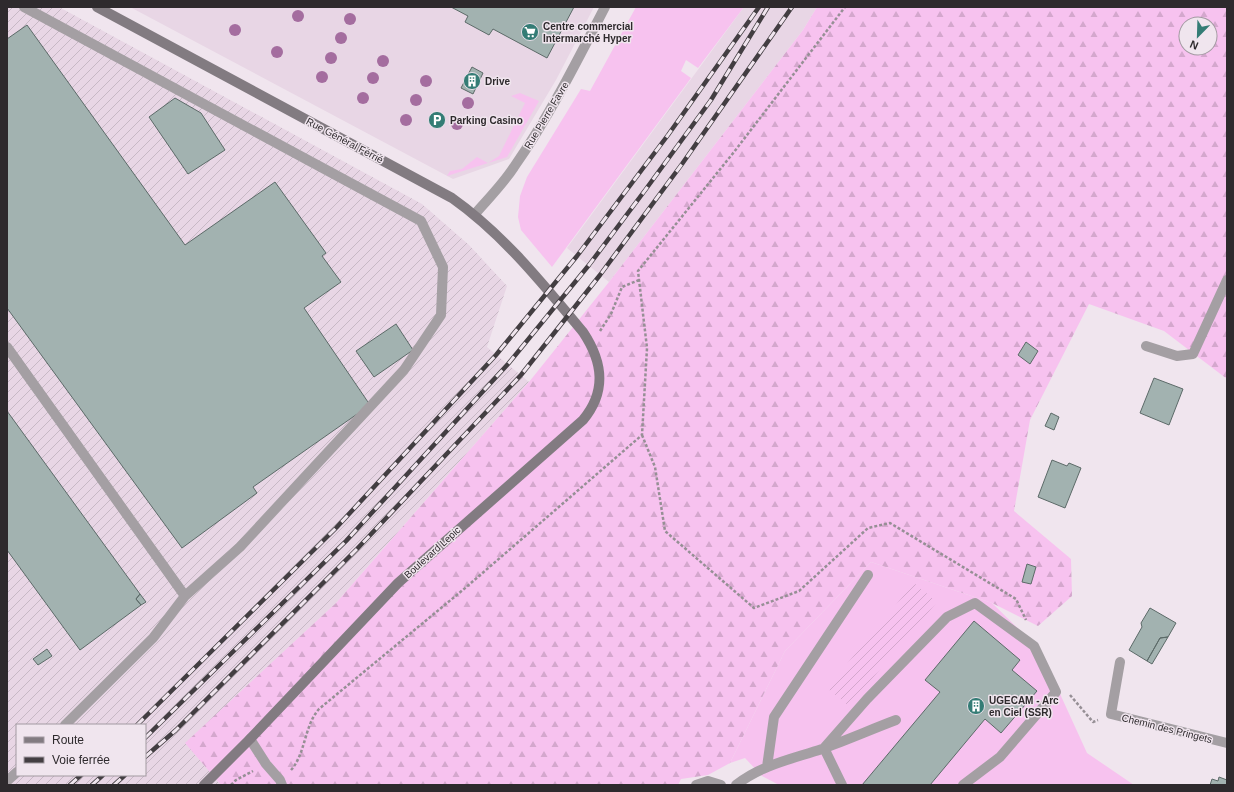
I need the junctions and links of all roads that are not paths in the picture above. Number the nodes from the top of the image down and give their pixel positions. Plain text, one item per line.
1 (24, 7) edge
2 (97, 7) edge
3 (605, 7) edge
4 (475, 214) junction
5 (1227, 280) edge
6 (564, 309) joint
7 (1146, 346) dead end
8 (7, 347) edge
9 (868, 575) dead end
10 (185, 596) junction
11 (1120, 662) dead end
12 (896, 720) dead end
13 (66, 724) edge
14 (250, 739) junction
15 (1227, 743) edge
16 (824, 748) junction
17 (767, 767) junction
18 (16, 773) edge
19 (7, 781) edge
20 (204, 785) edge
21 (282, 785) edge
22 (696, 785) edge
23 (721, 785) edge
24 (736, 785) edge
25 (842, 785) edge
26 (963, 785) edge

1 - 10 street
2 - 4 main road, Rue Général Férrié
3 - 4 street, Rue Pierre Favre
4 - 6 main road, Rue Général Férrié
5 - 7 street
6 - 14 main road, Boulevard Lepic
8 - 10 street
9 - 17 street
10 - 13 street
11 - 15 street, Chemin des Pringets
12 - 16 street
14 - 20 main road, Boulevard Lepic
14 - 21 street
16 - 17 street
16 - 25 street
16 - 26 street
17 - 24 street
18 - 19 street
22 - 23 street

